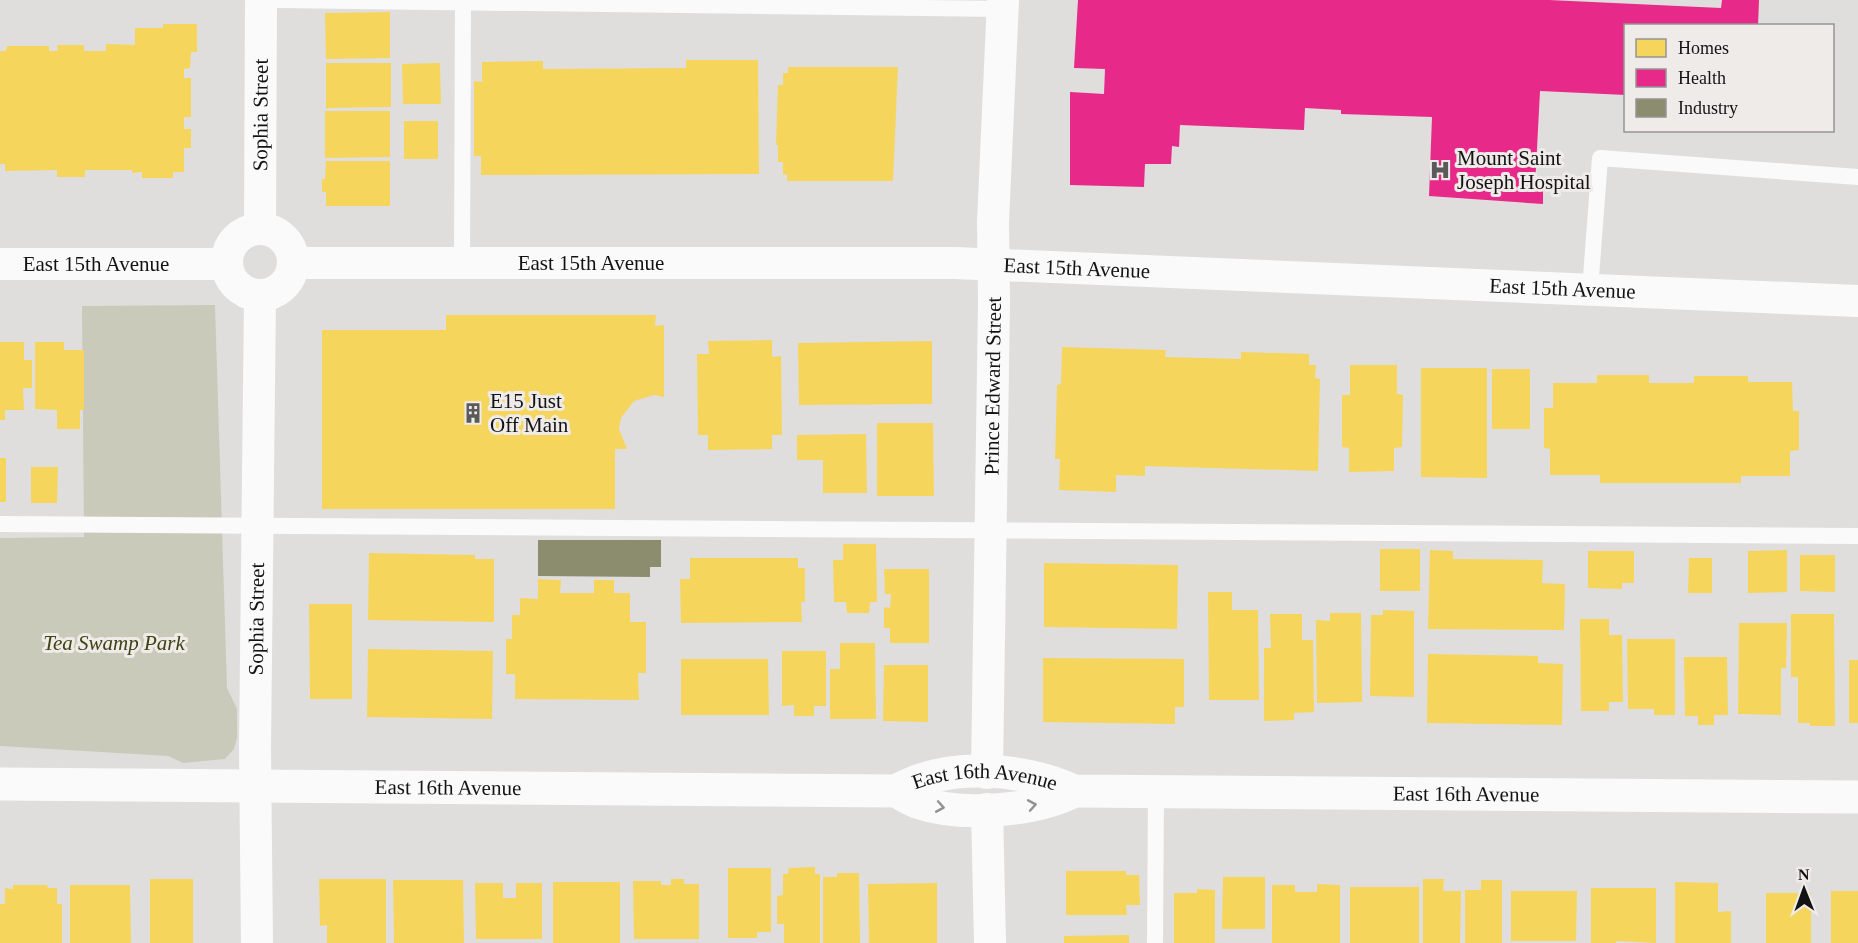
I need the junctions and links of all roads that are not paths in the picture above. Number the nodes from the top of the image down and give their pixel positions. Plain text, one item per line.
1 (261, 0) edge
2 (278, 0) edge
3 (463, 3) junction
4 (1003, 4) edge
5 (1858, 177) edge
6 (260, 229) junction
7 (294, 263) junction
8 (0, 264) edge
9 (227, 264) junction
10 (462, 264) junction
11 (993, 264) junction
12 (1590, 290) junction
13 (260, 296) junction
14 (1858, 302) edge
15 (0, 524) edge
16 (258, 524) junction
17 (990, 529) junction
18 (1858, 536) edge
19 (987, 773) junction
20 (0, 784) edge
21 (256, 786) junction
22 (1156, 790) junction
23 (896, 791) junction
24 (1074, 791) junction
25 (1858, 797) edge
26 (987, 809) junction
27 (257, 943) edge
28 (990, 943) edge
29 (1155, 943) edge

1 - 6 street, Sophia Street
2 - 3 lane
3 - 4 lane
3 - 10 lane
4 - 11 street, Prince Edward Street
5 - 12 lane
6 - 7 street
6 - 9 street
7 - 10 street, East 15th Avenue
7 - 13 street
8 - 9 street, East 15th Avenue
9 - 13 street
10 - 11 street, East 15th Avenue
11 - 12 street, East 15th Avenue
11 - 17 street, Prince Edward Street
12 - 14 street, East 15th Avenue
13 - 16 street, Sophia Street
15 - 16 lane
16 - 17 lane
16 - 21 street, Sophia Street
17 - 18 lane
17 - 19 street, Prince Edward Street
19 - 23 street, East 16th Avenue
19 - 24 street, East 16th Avenue
20 - 21 street, East 16th Avenue
21 - 23 street, East 16th Avenue
21 - 27 street, Sophia Street
22 - 24 street, East 16th Avenue
22 - 25 street, East 16th Avenue
22 - 29 lane
23 -> 26 street, East 16th Avenue
26 -> 24 street, East 16th Avenue
26 - 28 street

